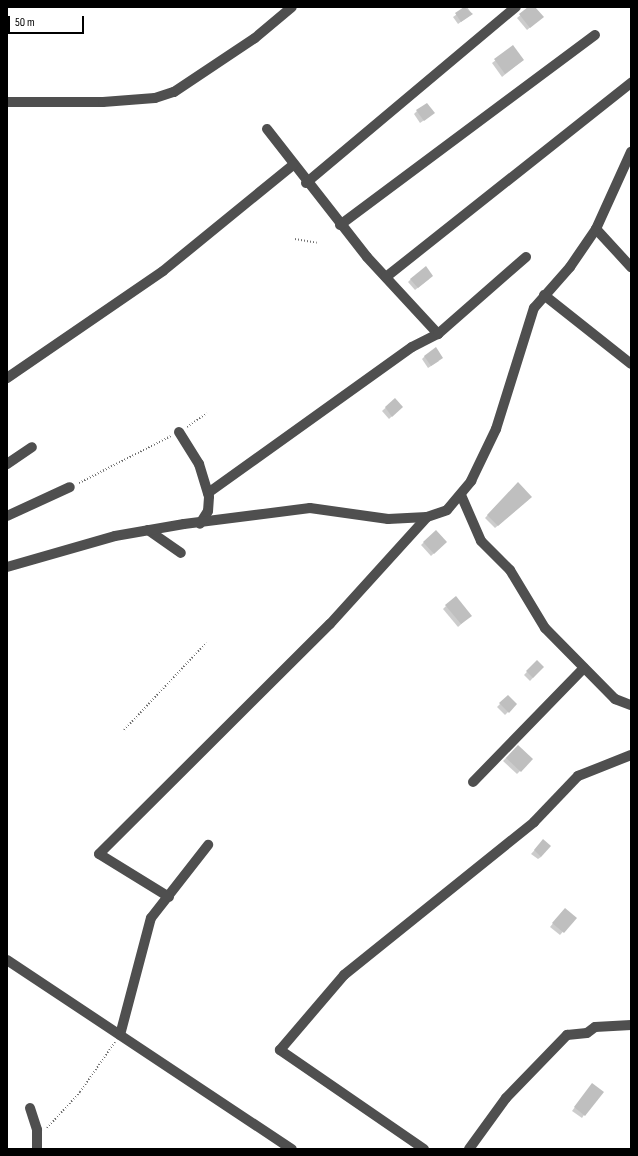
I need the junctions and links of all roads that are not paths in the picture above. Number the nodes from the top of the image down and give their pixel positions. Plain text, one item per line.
1 (292, 7) edge
2 (516, 7) edge
3 (595, 35) dead end
4 (631, 83) edge
5 (7, 102) edge
6 (267, 129) dead end
7 (631, 154) edge
8 (293, 165) junction
9 (306, 184) junction
10 (340, 225) junction
11 (596, 229) junction
12 (526, 257) dead end
13 (631, 267) edge
14 (386, 277) junction
15 (544, 295) junction
16 (438, 334) junction
17 (631, 364) edge
18 (7, 378) edge
19 (179, 432) road end
20 (32, 447) dead end
21 (7, 464) edge
22 (70, 487) road end
23 (208, 493) junction
24 (461, 495) junction
25 (7, 516) edge
26 (428, 517) junction
27 (200, 524) junction
28 (148, 530) junction
29 (181, 553) dead end
30 (7, 567) edge
31 (584, 668) junction
32 (631, 705) edge
33 (631, 755) edge
34 (473, 782) dead end
35 (208, 845) dead end
36 (169, 898) junction
37 (7, 960) edge
38 (631, 1025) edge
39 (120, 1035) junction
40 (30, 1108) dead end
41 (37, 1149) edge
42 (292, 1149) edge
43 (424, 1149) edge
44 (469, 1149) edge

1 - 5 street
2 - 9 street
3 - 10 street
4 - 14 street
6 - 8 street
7 - 11 street
8 - 9 street
8 - 18 street
9 - 10 street
10 - 14 street
11 - 13 street
11 - 15 street
12 - 16 street
14 - 16 street
15 - 17 street
15 - 24 street
16 - 23 street
19 - 23 street
20 - 21 street
22 - 25 street
23 - 27 street
24 - 26 street
24 - 31 street
26 - 27 street
26 - 36 street
27 - 28 street
28 - 29 street
28 - 30 street
31 - 32 street
31 - 34 street
33 - 43 street
35 - 36 street
36 - 39 street
37 - 39 street
38 - 44 street
39 - 42 street
40 - 41 street

